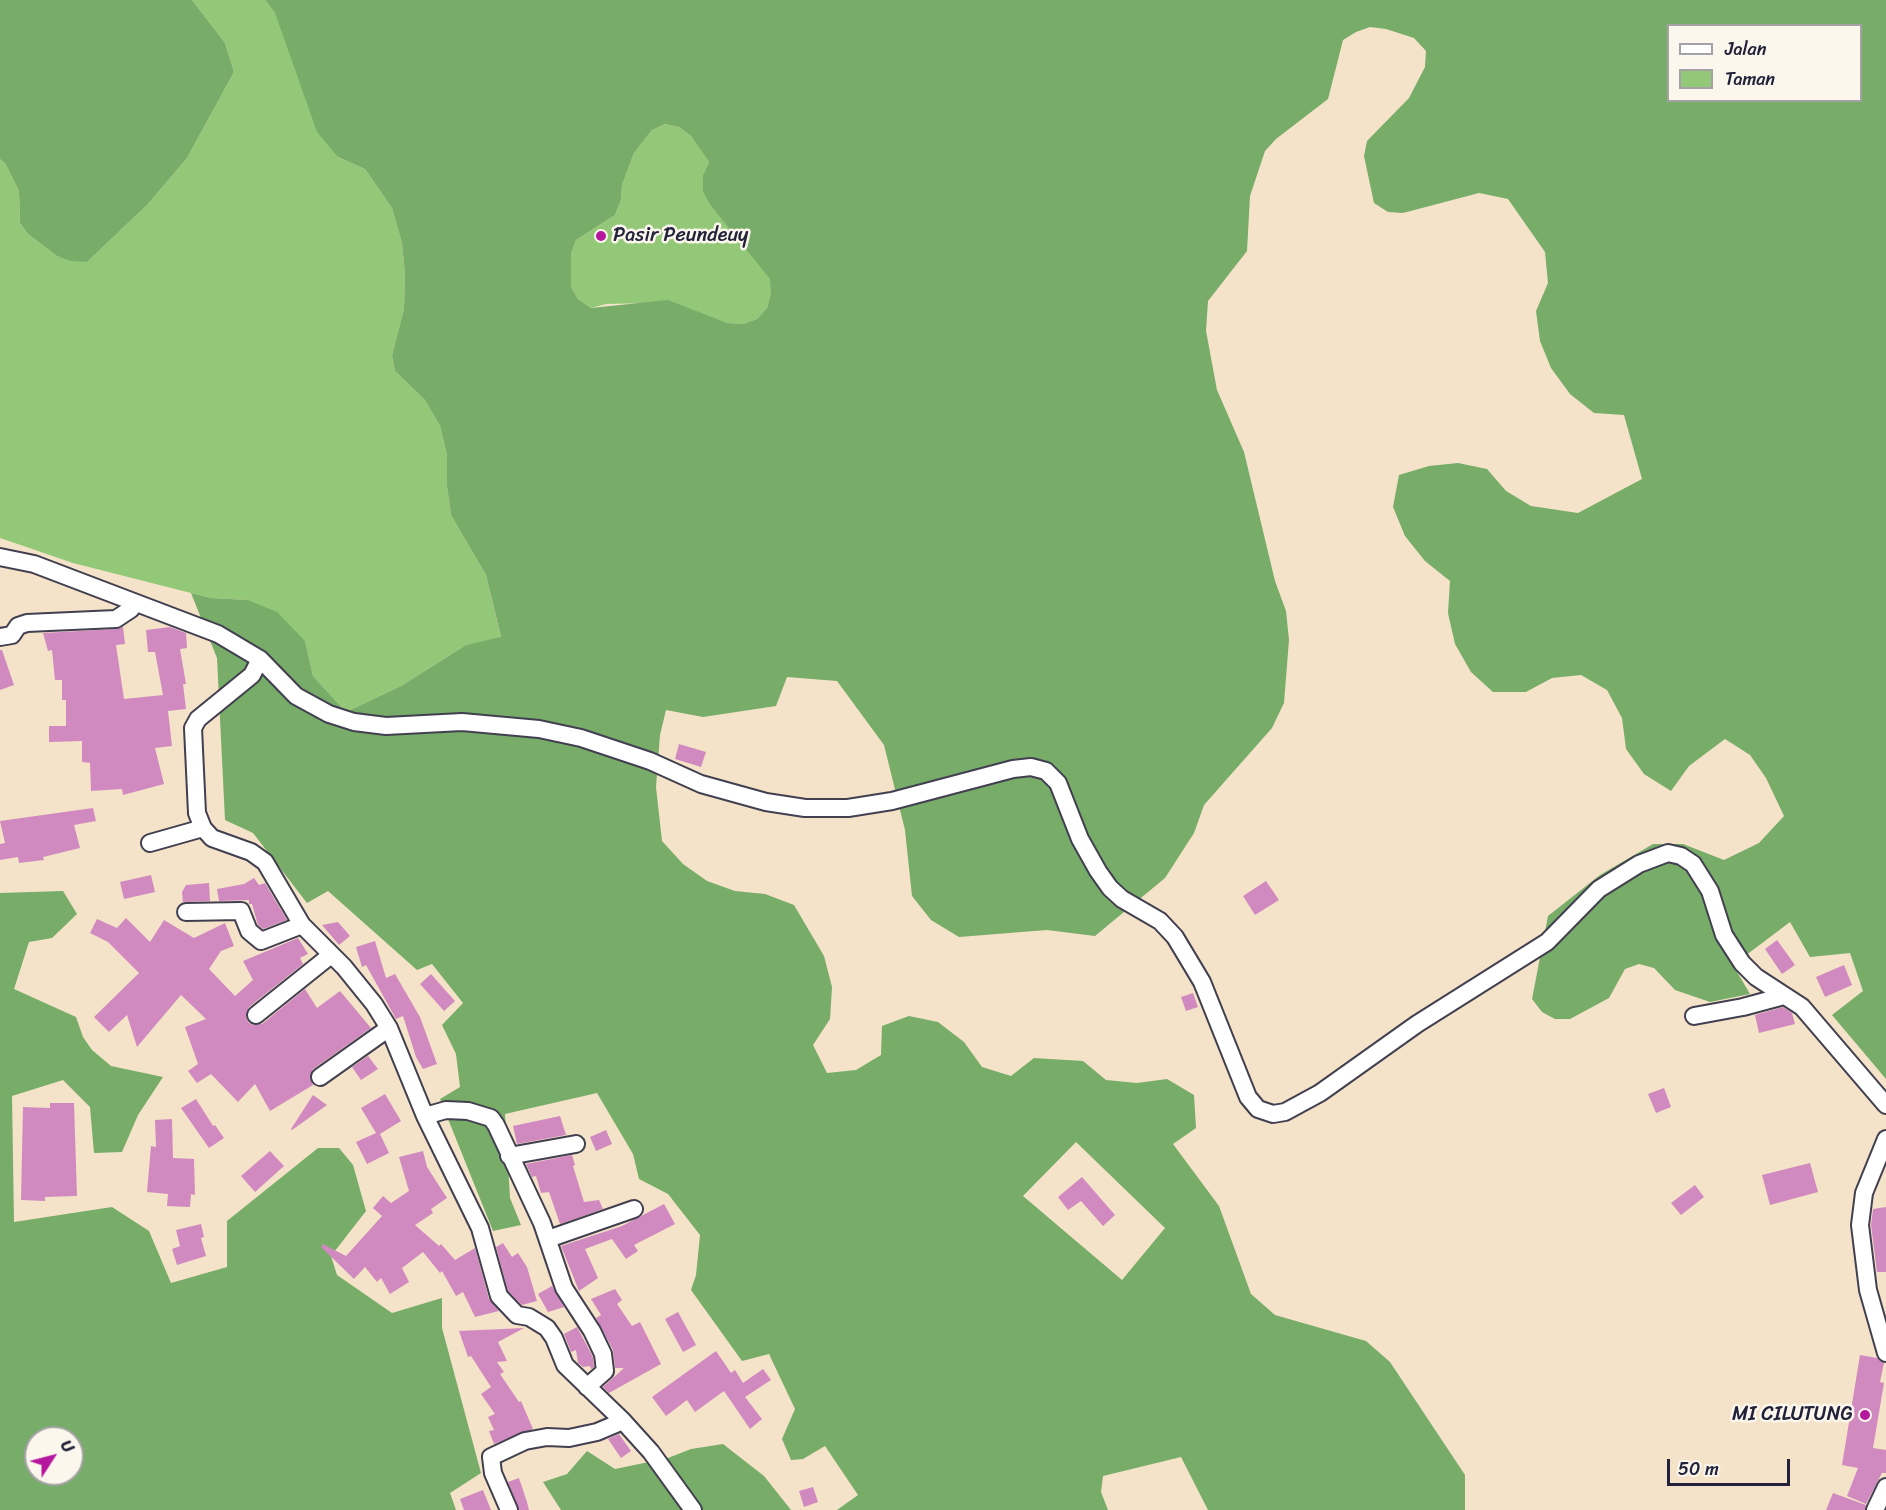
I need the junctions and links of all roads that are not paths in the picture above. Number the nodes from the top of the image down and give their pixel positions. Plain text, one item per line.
1 (0, 557) edge
2 (134, 603) junction
3 (0, 637) edge
4 (260, 660) junction
5 (203, 828) junction
6 (150, 843) dead end
7 (186, 912) dead end
8 (302, 925) junction
9 (331, 955) junction
10 (1784, 996) junction
11 (256, 1016) dead end
12 (1694, 1016) dead end
13 (389, 1028) junction
14 (320, 1077) dead end
15 (1886, 1105) edge
16 (425, 1116) junction
17 (1886, 1139) edge
18 (576, 1144) dead end
19 (509, 1156) junction
20 (1881, 1161) edge
21 (634, 1209) dead end
22 (548, 1239) junction
23 (1886, 1353) edge
24 (587, 1387) junction
25 (623, 1421) junction
26 (1886, 1487) edge
27 (508, 1510) edge
28 (693, 1510) edge
29 (1875, 1510) edge

1 - 2 street
2 - 3 street
2 - 4 street
4 - 5 street
4 - 10 street
5 - 6 street
5 - 8 street
7 - 8 street
8 - 9 street
9 - 11 street
9 - 13 street
10 - 12 street
10 - 15 street
13 - 14 street
13 - 16 street
16 - 19 street
16 - 24 street
17 - 20 street
18 - 19 street
19 - 22 street
20 - 23 street
21 - 22 street
22 - 24 street
24 - 25 street
25 - 27 street
25 - 28 street
26 - 29 street

